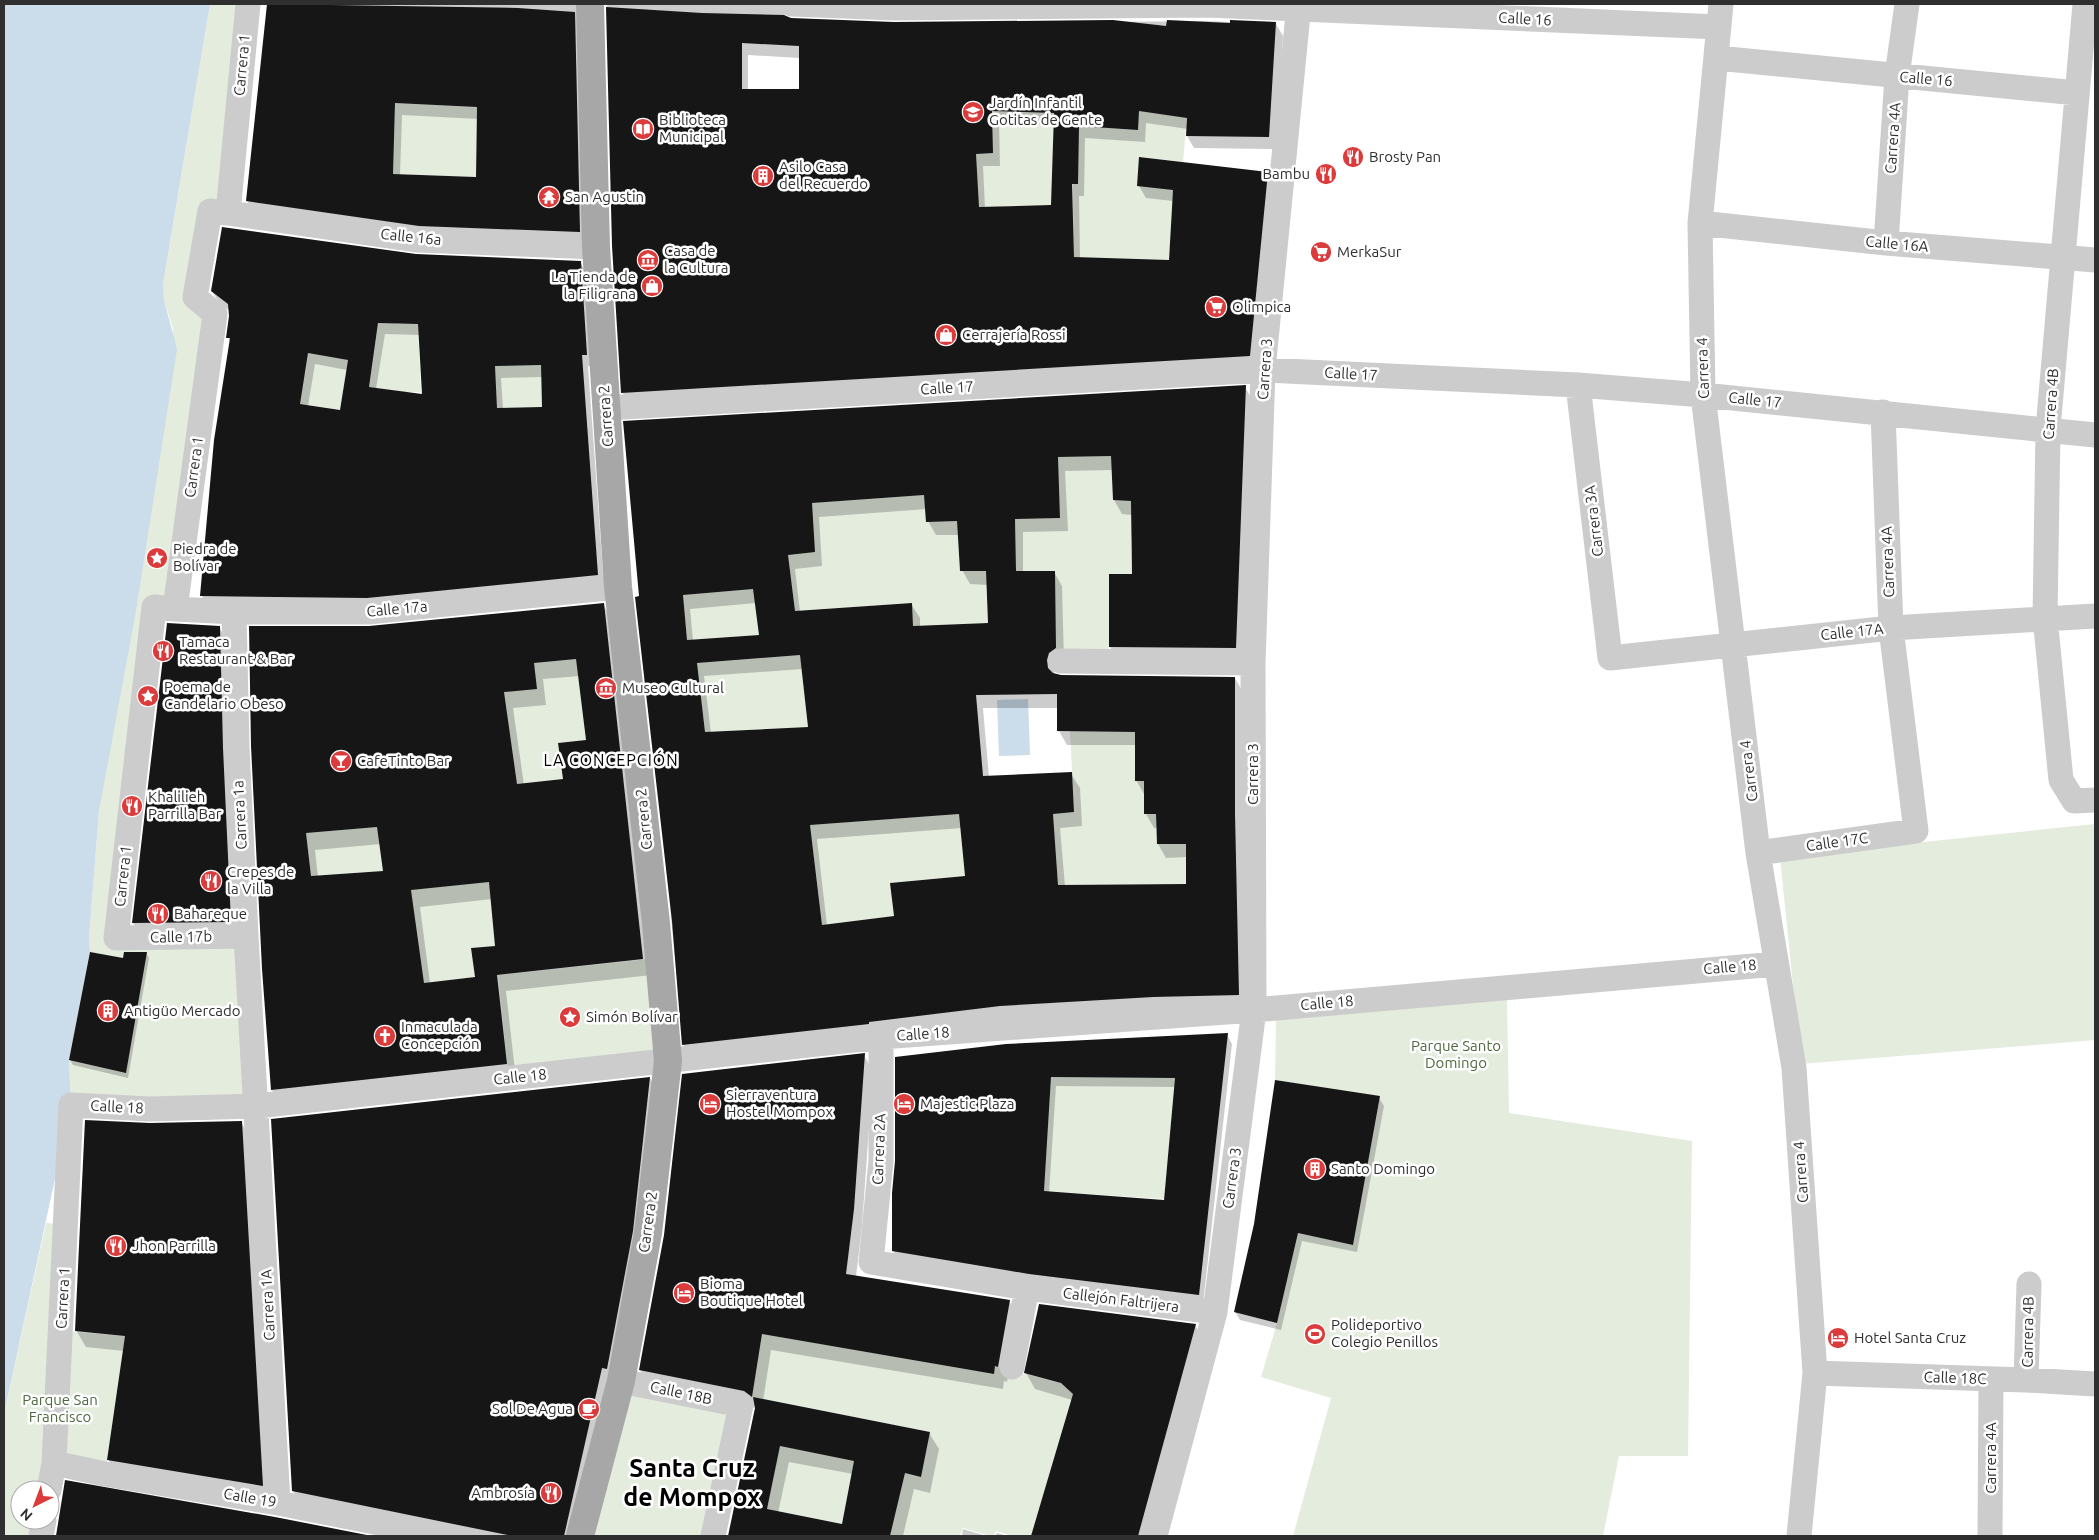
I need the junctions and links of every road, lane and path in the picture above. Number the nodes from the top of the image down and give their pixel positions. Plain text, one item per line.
1 (248, 4) edge
2 (590, 4) edge
3 (792, 4) edge
4 (1207, 4) edge
5 (1907, 4) edge
6 (2085, 4) edge
7 (895, 6) edge
8 (1299, 6) edge
9 (1720, 15) edge
10 (1716, 58) junction
11 (1897, 76) junction
12 (2076, 93) junction
13 (228, 213) junction
14 (1700, 223) junction
15 (1886, 243) junction
16 (596, 246) junction
17 (2063, 257) junction
18 (2095, 260) edge
19 (1263, 370) junction
20 (1578, 385) junction
21 (1703, 395) junction
22 (606, 408) junction
23 (1883, 412) junction
24 (2048, 429) junction
25 (2095, 434) edge
26 (618, 587) junction
27 (175, 609) junction
28 (234, 612) junction
29 (2095, 616) edge
30 (2045, 617) junction
31 (1891, 628) junction
32 (1734, 645) junction
33 (1610, 658) joint
34 (1061, 661) dead end
35 (1253, 662) junction
36 (2085, 800) edge
37 (1916, 831) joint
38 (1758, 853) junction
39 (246, 936) junction
40 (116, 938) joint
41 (1776, 964) junction
42 (1254, 1010) junction
43 (881, 1037) junction
44 (668, 1061) junction
45 (71, 1105) joint
46 (257, 1106) junction
47 (870, 1262) joint
48 (2029, 1284) dead end
49 (1027, 1288) junction
50 (1215, 1312) junction
51 (1012, 1367) dead end
52 (1815, 1373) junction
53 (1991, 1379) junction
54 (2026, 1380) junction
55 (621, 1381) junction
56 (2095, 1384) edge
57 (54, 1463) junction
58 (51, 1480) edge
59 (278, 1503) junction
60 (445, 1536) edge
61 (580, 1536) edge
62 (714, 1536) edge
63 (1155, 1536) edge
64 (1799, 1536) edge
65 (1990, 1536) edge

1 - 13 street, Carrera 1
2 - 16 main road, Carrera 2
3 - 7 street, Calle 16
4 - 7 street, Calle 16
4 - 8 street, Calle 16
5 - 11 street, Carrera 4A
6 - 12 street, Carrera 4B
8 - 9 street, Calle 16
8 - 19 street, Carrera 3
9 - 10 street, Carrera 4
10 - 11 street, Calle 16
10 - 14 street, Carrera 4
11 - 12 street, Calle 16
11 - 15 street, Carrera 4A
12 - 17 street, Carrera 4B
13 - 16 street, Calle 16a
13 - 27 street, Carrera 1
14 - 15 street, Calle 16A
14 - 21 street, Carrera 4
15 - 17 street, Calle 16A
16 - 22 main road, Carrera 2
17 - 18 street, Calle 16A
17 - 24 street, Carrera 4B
19 - 20 street, Calle 17
19 - 22 street, Calle 17
19 - 35 street, Carrera 3
20 - 21 street, Calle 17
20 - 33 street, Carrera 3A
21 - 23 street, Calle 17
21 - 32 street, Carrera 4
22 - 26 main road, Carrera 2
23 - 24 street, Calle 17
23 - 31 street, Carrera 4A
24 - 25 street, Calle 17
24 - 30 street, Carrera 4B
26 - 28 street, Calle 17a
26 - 44 main road, Carrera 2
27 - 28 street, Calle 17a
27 - 40 street, Carrera 1
28 - 39 street, Carrera 1a
29 - 30 street, Calle 17A
30 - 31 street, Calle 17A
30 - 36 street, Carrera 4B
31 - 32 street, Calle 17A
31 - 37 street, Carrera 4A
32 - 33 street, Calle 17A
32 - 38 street, Carrera 4
34 - 35 street
35 - 42 street, Carrera 3
37 - 38 street, Calle 17C
38 - 41 street, Carrera 4
39 - 40 street, Calle 17b
39 - 46 street, Carrera 1a
41 - 42 street, Calle 18
41 - 52 street, Carrera 4
42 - 43 street, Calle 18
42 - 50 street, Carrera 3
43 - 44 street, Calle 18
43 - 47 street, Carrera 2A
44 - 46 street, Calle 18
44 - 55 main road, Carrera 2
45 - 46 street, Calle 18
45 - 57 street, Carrera 1
46 - 59 street, Carrera 1A
47 - 49 street, Callejón Faltrijera
48 - 54 street, Carrera 4B
49 - 50 street, Callejón Faltrijera
49 - 51 street
50 - 63 street, Carrera 3
52 - 53 street, Calle 18C
52 - 64 street, Carrera 4
53 - 54 street, Calle 18C
53 - 65 street, Carrera 4A
54 - 56 street, Calle 18C
55 - 61 main road, Carrera 2
55 - 62 street, Calle 18B
57 - 58 street, Carrera 1
57 - 59 street, Calle 19
59 - 60 street, Calle 19

